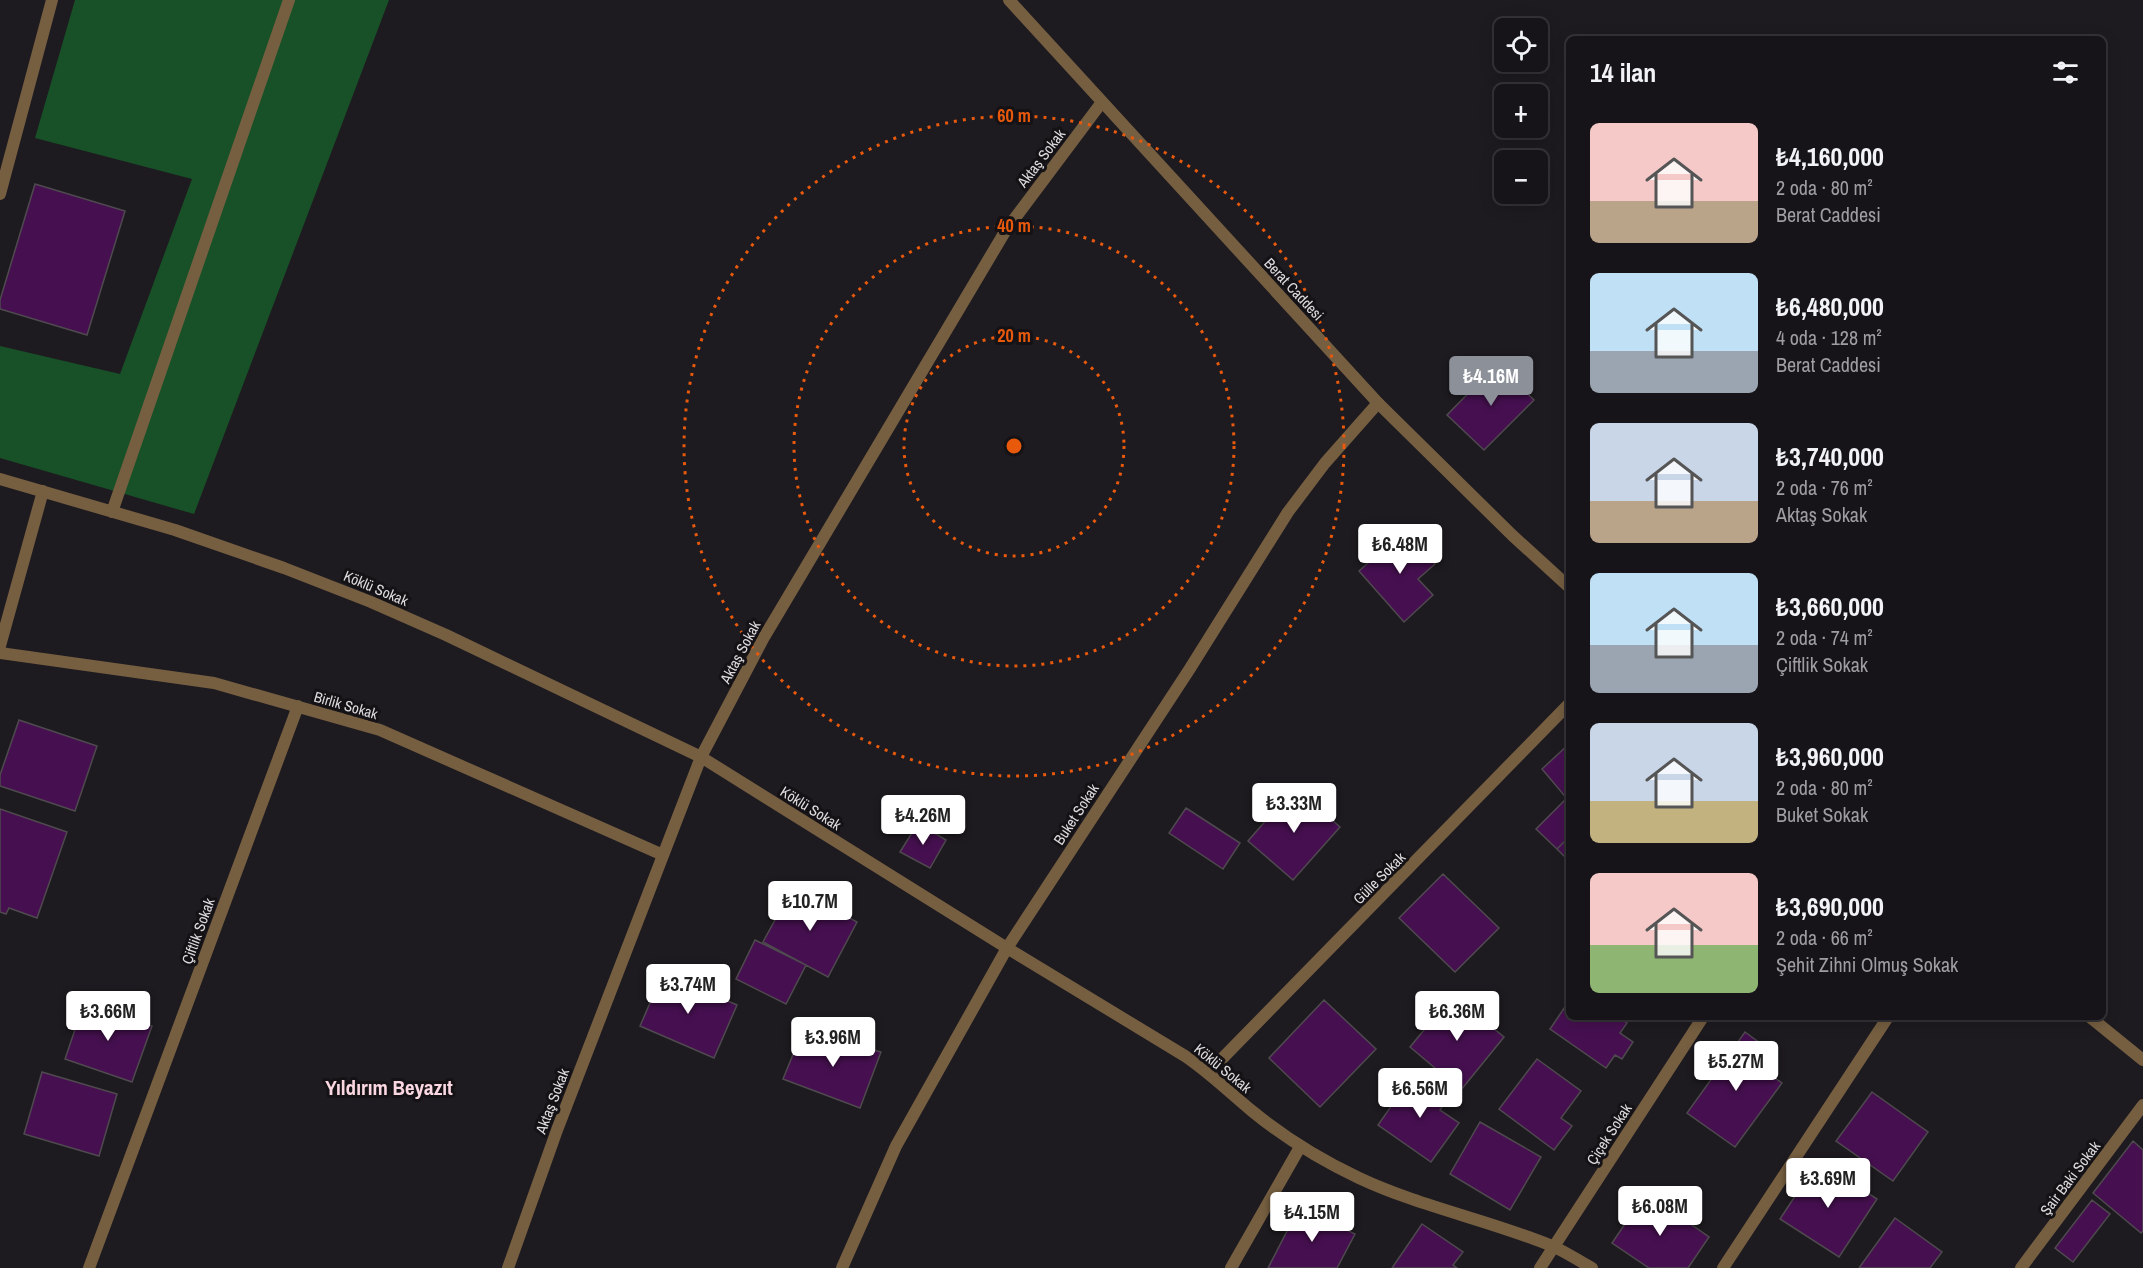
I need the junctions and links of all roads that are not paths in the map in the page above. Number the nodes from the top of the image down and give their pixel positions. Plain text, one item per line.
1 (52, 0) edge
2 (289, 0) edge
3 (1009, 0) edge
4 (1102, 102) junction
5 (0, 194) edge
6 (1378, 403) junction
7 (0, 479) edge
8 (43, 491) junction
9 (112, 512) junction
10 (1566, 584) edge
11 (0, 646) edge
12 (0, 653) edge
13 (298, 706) junction
14 (1566, 707) edge
15 (701, 757) junction
16 (663, 855) junction
17 (1007, 948) junction
18 (1701, 1020) edge
19 (1886, 1020) edge
20 (2094, 1020) edge
21 (2143, 1060) edge
22 (1209, 1072) junction
23 (2143, 1105) edge
24 (1300, 1147) junction
25 (1554, 1246) junction
26 (89, 1268) edge
27 (508, 1268) edge
28 (842, 1268) edge
29 (1231, 1268) edge
30 (1540, 1268) edge
31 (1592, 1268) edge
32 (1723, 1268) edge
33 (2021, 1268) edge

1 - 5 street
2 - 9 street
3 - 4 street, Berat Caddesi
4 - 6 street, Berat Caddesi
4 - 15 street, Aktaş Sokak
6 - 10 street, Berat Caddesi
6 - 17 street, Buket Sokak
7 - 8 street, Köklü Sokak
8 - 9 street, Köklü Sokak
8 - 11 street
9 - 15 street, Köklü Sokak
12 - 13 street, Birlik Sokak
13 - 16 street, Birlik Sokak
13 - 26 street, Çiftlik Sokak
14 - 22 street, Gülle Sokak
15 - 16 street, Aktaş Sokak
15 - 17 street, Köklü Sokak
16 - 27 street, Aktaş Sokak
17 - 22 street, Köklü Sokak
17 - 28 street, Buket Sokak
18 - 25 street, Çiçek Sokak
19 - 32 street
20 - 21 street
22 - 24 street, Köklü Sokak
23 - 33 street, Şair Baki Sokak
24 - 25 street, Köklü Sokak
24 - 29 street
25 - 30 street, Çiçek Sokak
25 - 31 street, Köklü Sokak

